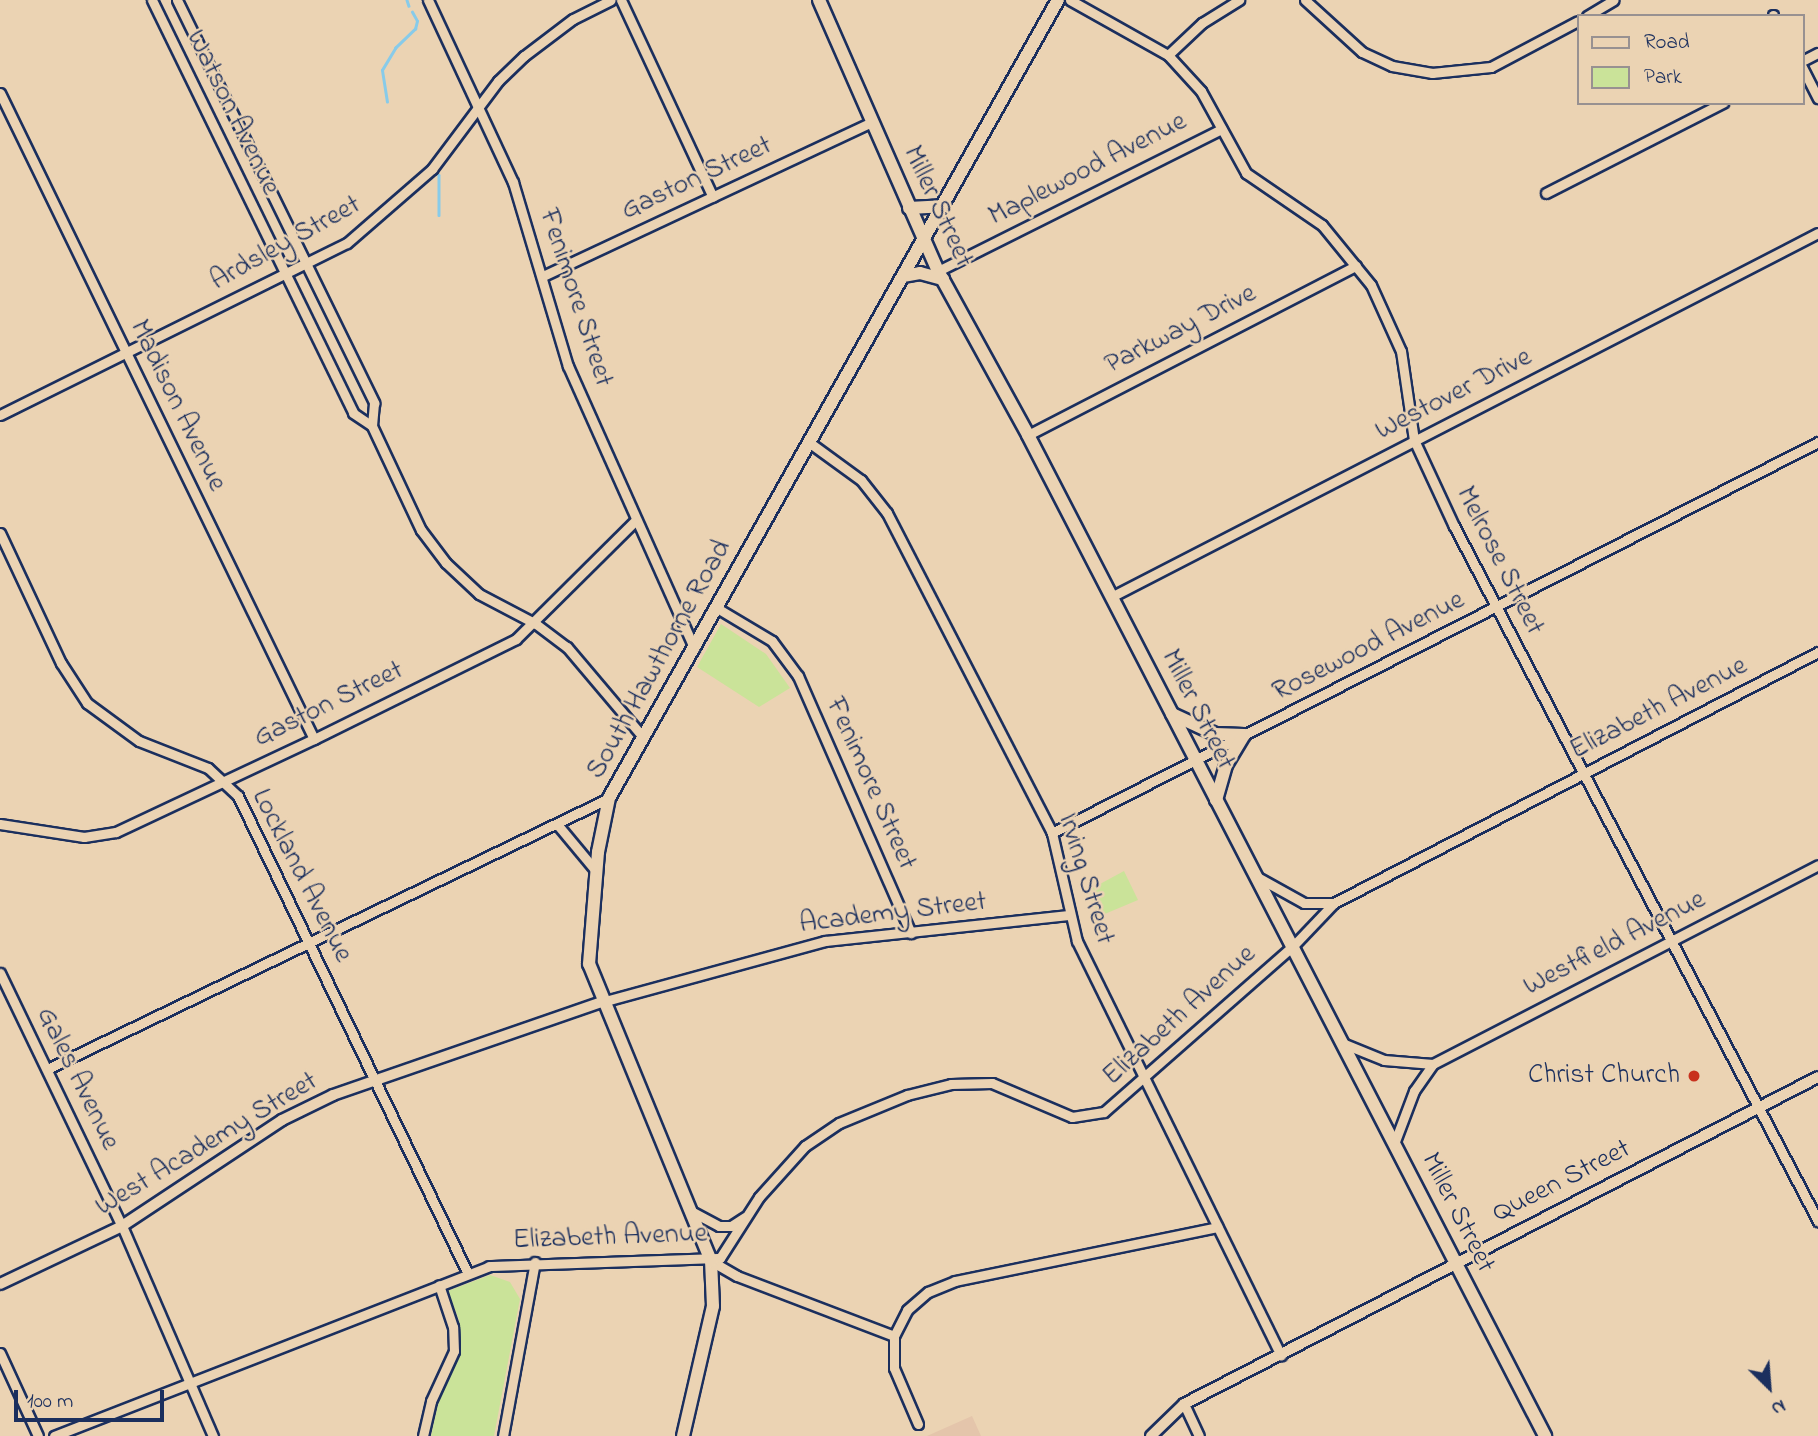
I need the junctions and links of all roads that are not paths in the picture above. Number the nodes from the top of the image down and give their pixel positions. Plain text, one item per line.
1 (152, 0) edge
2 (177, 0) edge
3 (428, 0) edge
4 (611, 0) edge
5 (621, 0) edge
6 (819, 0) edge
7 (1058, 0) edge
8 (1070, 0) edge
9 (1239, 0) edge
10 (1305, 0) edge
11 (1614, 0) edge
12 (1590, 14) edge
13 (1576, 22) edge
14 (1168, 55) junction
15 (1804, 71) edge
16 (0, 93) edge
17 (1818, 98) edge
18 (1719, 105) edge
19 (477, 107) junction
20 (870, 123) junction
21 (1222, 129) junction
22 (1546, 193) dead end
23 (713, 197) junction
24 (943, 206) junction
25 (909, 208) junction
26 (1818, 233) edge
27 (923, 241) junction
28 (307, 264) junction
29 (1356, 265) junction
30 (285, 274) junction
31 (941, 275) junction
32 (543, 276) junction
33 (903, 276) junction
34 (126, 353) junction
35 (0, 415) edge
36 (372, 426) junction
37 (1028, 435) junction
38 (1414, 440) junction
39 (1818, 442) edge
40 (810, 443) junction
41 (635, 521) junction
42 (0, 533) edge
43 (1111, 597) junction
44 (717, 608) junction
45 (1497, 609) junction
46 (536, 624) junction
47 (694, 648) junction
48 (1818, 652) edge
49 (1172, 714) junction
50 (1244, 735) junction
51 (643, 737) junction
52 (314, 739) junction
53 (1195, 760) junction
54 (1585, 773) junction
55 (224, 780) junction
56 (609, 798) junction
57 (1216, 800) junction
58 (0, 824) edge
59 (557, 824) junction
60 (1052, 833) junction
61 (1818, 865) edge
62 (596, 871) junction
63 (1256, 876) junction
64 (1334, 902) junction
65 (1069, 915) junction
66 (911, 933) junction
67 (1674, 938) junction
68 (310, 944) junction
69 (1293, 946) junction
70 (0, 973) edge
71 (602, 1002) junction
72 (1342, 1043) junction
73 (1433, 1064) junction
74 (47, 1069) junction
75 (1818, 1077) edge
76 (1143, 1078) junction
77 (376, 1079) junction
78 (1760, 1107) junction
79 (1394, 1144) junction
80 (689, 1210) junction
81 (747, 1216) junction
82 (1818, 1221) edge
83 (122, 1226) junction
84 (1218, 1227) junction
85 (711, 1261) junction
86 (535, 1262) junction
87 (1456, 1263) junction
88 (468, 1274) junction
89 (0, 1284) edge
90 (439, 1285) junction
91 (894, 1336) junction
92 (0, 1353) edge
93 (1281, 1355) junction
94 (191, 1382) junction
95 (1184, 1404) junction
96 (918, 1424) dead end
97 (38, 1436) edge
98 (54, 1436) edge
99 (214, 1436) edge
100 (423, 1436) edge
101 (503, 1436) edge
102 (684, 1436) edge
103 (1151, 1436) edge
104 (1199, 1436) edge
105 (1545, 1436) edge

1 - 30 street, Watson Avenue
2 - 28 street, Watson Avenue
3 - 19 street, Fenimore Street
4 - 19 street, Ardsley Street
5 - 23 street
6 - 20 main road, Miller Street
7 - 24 main road, South Hawthorne Road
8 - 14 street, Melrose Street
9 - 14 street
10 - 13 street
11 - 12 street
14 - 21 street, Melrose Street
15 - 17 street
16 - 34 street, Madison Avenue
18 - 22 street
19 - 28 street, Ardsley Street
19 - 32 street, Fenimore Street
20 - 23 street, Gaston Street
20 - 25 main road, Miller Street
21 - 29 street, Melrose Street
21 - 31 street, Maplewood Avenue
23 - 32 street, Gaston Street
24 - 25 main road
24 - 27 main road, South Hawthorne Road
25 - 27 main road, Miller Street
26 - 38 street, Westover Drive
27 - 31 main road, Miller Street
27 - 33 main road, South Hawthorne Road
28 - 30 street, Ardsley Street
28 - 36 street, Watson Avenue
29 - 37 street, Parkway Drive
29 - 38 street, Melrose Street
30 - 34 street, Ardsley Street
30 - 36 street, Watson Avenue
31 - 33 main road
31 - 37 main road, Miller Street
32 - 41 street, Fenimore Street
33 - 40 main road, South Hawthorne Road
34 - 35 street, Ardsley Street
34 - 52 street, Madison Avenue
36 - 46 street, Watson Avenue
37 - 43 main road, Miller Street
38 - 43 street, Westover Drive
38 - 45 street, Melrose Street
39 - 45 street, Rosewood Avenue
40 - 44 main road, South Hawthorne Road
40 - 60 street, Irving Street
41 - 46 street, Gaston Street
41 - 47 street, Fenimore Street
42 - 55 street, Lockland Avenue
43 - 49 main road, Miller Street
44 - 47 main road, South Hawthorne Road
44 - 66 street, Fenimore Street
45 - 50 street, Rosewood Avenue
45 - 54 street, Melrose Street
46 - 51 street, Watson Avenue
46 - 52 street, Gaston Street
47 - 51 main road, South Hawthorne Road
48 - 54 street, Elizabeth Avenue
49 - 50 main road
49 - 53 main road, Miller Street
50 - 53 street, Rosewood Avenue
50 - 57 main road
51 - 56 main road, South Hawthorne Road
52 - 55 street, Gaston Street
53 - 57 main road, Miller Street
53 - 60 street, Rosewood Avenue
54 - 64 street, Elizabeth Avenue
54 - 67 street, Melrose Street
55 - 58 street, Gaston Street
55 - 68 street, Lockland Avenue
56 - 59 street
56 - 62 main road, South Hawthorne Road
57 - 63 main road, Miller Street
59 - 62 street
59 - 68 street
60 - 65 street, Irving Street
61 - 67 street, Westfield Avenue
62 - 71 main road, South Hawthorne Road
63 - 64 street, Elizabeth Avenue
63 - 69 main road, Miller Street
64 - 69 street, Elizabeth Avenue
65 - 66 street, Academy Street
65 - 76 street, Irving Street
66 - 71 street, Academy Street
67 - 73 street, Westfield Avenue
67 - 78 street, Melrose Street
68 - 74 street
68 - 77 street, Lockland Avenue
69 - 72 main road, Miller Street
69 - 76 street, Elizabeth Avenue
70 - 74 street, Gales Avenue
71 - 77 street, West Academy Street
71 - 80 main road, South Hawthorne Road
72 - 73 street
72 - 79 main road, Miller Street
73 - 79 street, Westfield Avenue
74 - 83 street, Gales Avenue
75 - 78 street, Queen Street
76 - 81 street, Elizabeth Avenue
76 - 84 street, Irving Street
77 - 83 street, West Academy Street
77 - 88 street, Lockland Avenue
78 - 82 street, Melrose Street
78 - 87 street, Queen Street
79 - 87 main road, Miller Street
80 - 81 street
80 - 85 main road, South Hawthorne Road
81 - 85 street, Elizabeth Avenue
83 - 89 street, West Academy Street
83 - 94 street, Gales Avenue
84 - 91 street
84 - 93 street, Irving Street
85 - 86 street, Elizabeth Avenue
85 - 91 street
85 - 102 main road, South Hawthorne Road
86 - 88 street, Elizabeth Avenue
86 - 101 street
87 - 93 street, Queen Street
87 - 105 main road, Miller Street
88 - 90 street, Elizabeth Avenue
90 - 94 street, Elizabeth Avenue
90 - 100 street
91 - 96 street
92 - 97 street
93 - 95 street, Queen Street
94 - 98 street, Elizabeth Avenue
94 - 99 street, Gales Avenue
95 - 103 street, Queen Street
95 - 104 street

